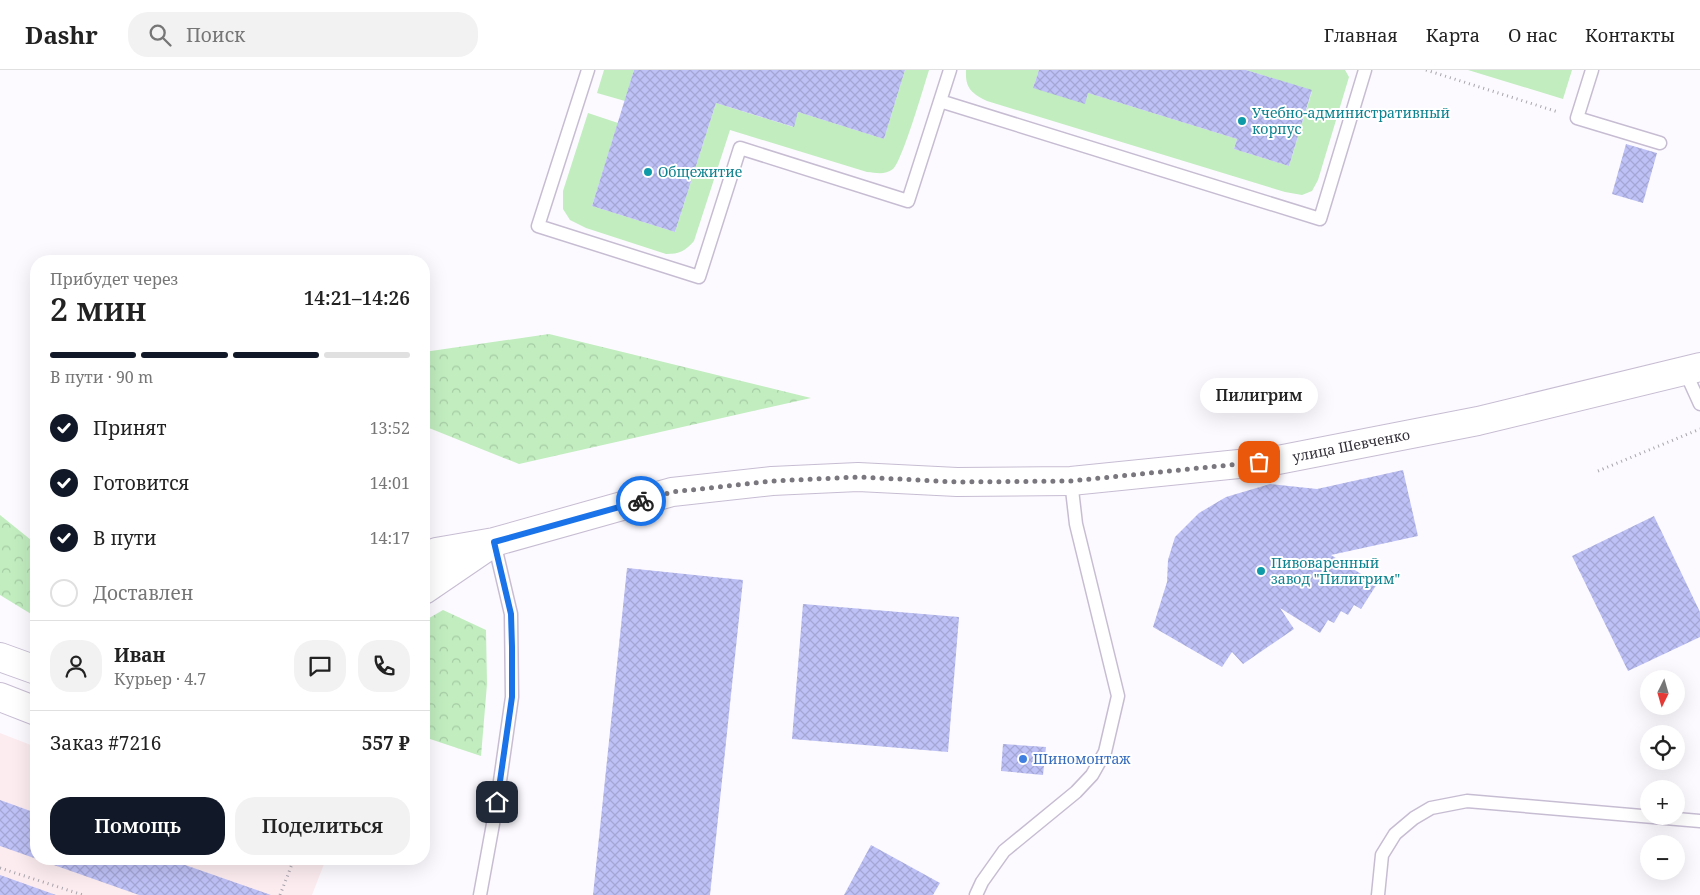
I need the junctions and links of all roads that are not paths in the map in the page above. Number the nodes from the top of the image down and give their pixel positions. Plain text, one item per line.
1 (588, 70) edge
2 (950, 70) edge
3 (1365, 70) edge
4 (1592, 70) edge
5 (940, 100) junction
6 (1660, 144) dead end
7 (1692, 369) edge
8 (1700, 404) edge
9 (1071, 481) junction
10 (494, 542) junction
11 (430, 556) edge
12 (430, 586) edge
13 (0, 657) edge
14 (30, 668) edge
15 (0, 697) edge
16 (30, 709) edge
17 (1700, 821) edge
18 (480, 895) edge
19 (976, 895) edge
20 (1378, 895) edge

1 - 5 lane
2 - 5 lane
3 - 5 lane
4 - 6 lane
7 - 8 lane
7 - 9 main road, улица Шевченко
9 - 10 main road, улица Шевченко
9 - 19 lane
10 - 11 main road
10 - 12 main road
10 - 18 lane
13 - 14 main road
15 - 16 main road
17 - 20 lane

